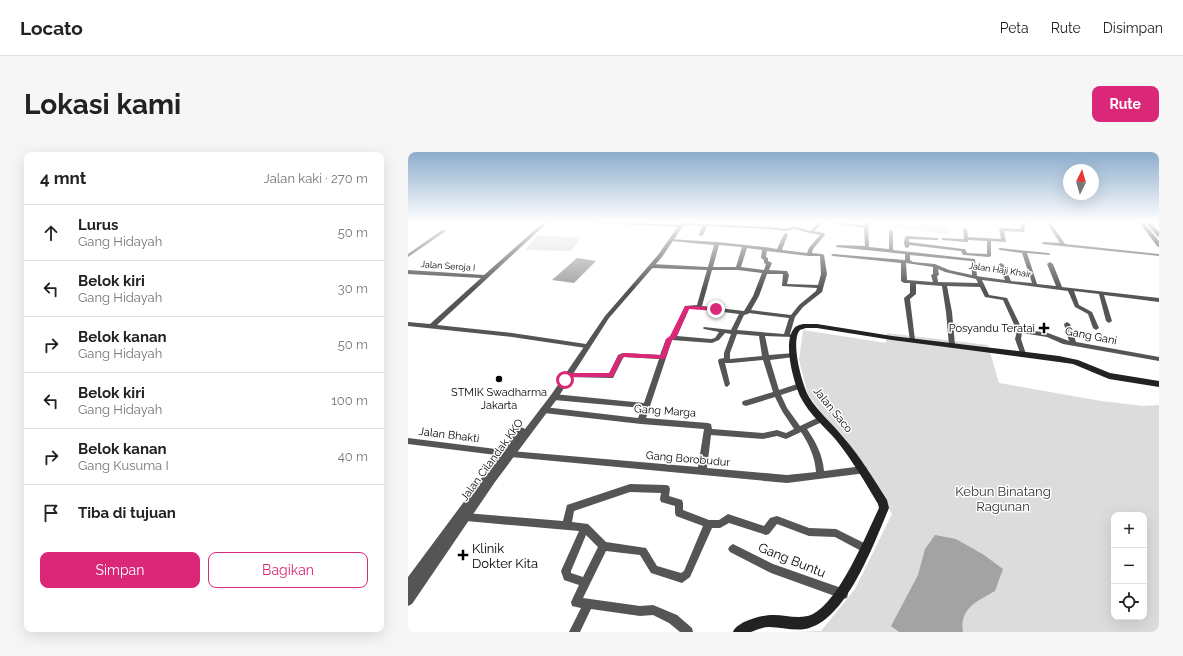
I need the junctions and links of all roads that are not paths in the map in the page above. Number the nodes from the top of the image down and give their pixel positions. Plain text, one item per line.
1 (425, 244) edge
2 (522, 244) edge
3 (665, 244) edge
4 (669, 244) edge
5 (717, 244) edge
6 (730, 244) edge
7 (782, 244) edge
8 (815, 244) edge
9 (867, 244) edge
10 (891, 244) edge
11 (906, 244) edge
12 (919, 244) edge
13 (951, 244) edge
14 (989, 244) edge
15 (1066, 244) edge
16 (745, 246) junction
17 (838, 246) dead end
18 (766, 248) junction
19 (867, 248) junction
20 (951, 248) junction
21 (1000, 249) dead end
22 (779, 251) junction
23 (891, 251) junction
24 (1024, 251) junction
25 (907, 253) junction
26 (810, 254) junction
27 (1048, 254) dead end
28 (833, 255) dead end
29 (1159, 255) edge
30 (408, 256) edge
31 (958, 259) junction
32 (906, 262) junction
33 (1050, 264) dead end
34 (652, 266) junction
35 (935, 266) junction
36 (959, 266) dead end
37 (1001, 266) dead end
38 (738, 268) junction
39 (709, 269) junction
40 (408, 272) edge
41 (765, 272) junction
42 (486, 277) junction
43 (976, 277) junction
44 (1008, 281) junction
45 (913, 283) junction
46 (936, 284) junction
47 (944, 284) junction
48 (981, 285) junction
49 (1035, 285) junction
50 (821, 287) junction
51 (1059, 287) junction
52 (1070, 289) junction
53 (1101, 292) junction
54 (1159, 300) edge
55 (699, 307) junction
56 (745, 312) junction
57 (792, 317) junction
58 (1109, 321) dead end
59 (408, 324) edge
60 (1067, 324) dead end
61 (432, 326) junction
62 (706, 328) dead end
63 (1096, 328) dead end
64 (723, 331) junction
65 (1020, 331) junction
66 (734, 332) junction
67 (762, 335) junction
68 (790, 336) junction
69 (673, 338) junction
70 (912, 340) junction
71 (1073, 344) junction
72 (952, 345) junction
73 (584, 346) junction
74 (1023, 354) junction
75 (794, 355) junction
76 (663, 357) junction
77 (765, 358) junction
78 (1159, 359) edge
79 (727, 360) junction
80 (568, 375) junction
81 (728, 384) dead end
82 (1159, 384) edge
83 (800, 386) junction
84 (776, 393) junction
85 (554, 397) junction
86 (746, 403) dead end
87 (646, 406) junction
88 (544, 410) junction
89 (821, 419) junction
90 (641, 421) junction
91 (801, 430) junction
92 (708, 432) junction
93 (408, 441) edge
94 (507, 454) junction
95 (863, 470) junction
96 (702, 471) junction
97 (820, 475) junction
98 (466, 517) junction
99 (567, 524) junction
100 (709, 524) junction
101 (585, 527) junction
102 (604, 546) junction
103 (733, 548) dead end
104 (865, 548) junction
105 (585, 582) junction
106 (408, 586) edge
107 (842, 594) junction
108 (408, 600) edge
109 (588, 604) junction
110 (574, 632) edge
111 (688, 632) edge
112 (739, 632) edge

1 - 30 street
2 - 42 street
3 - 73 street, Jalan Cilandak KKO
4 - 34 street, Jalan Cilandak KKO
5 - 39 street
6 - 16 street
7 - 22 street
8 - 26 street
9 - 19 street
10 - 23 street
11 - 25 street
12 - 20 street
13 - 20 street
14 - 20 street
15 - 29 street
16 - 18 street
16 - 38 street
17 - 19 street
18 - 22 street
18 - 41 street
19 - 23 street
21 - 24 street
22 - 26 street
23 - 25 street
24 - 27 street
24 - 49 street
25 - 31 street
25 - 32 street
26 - 50 street
28 - 32 street, Jalan Haji Khair
31 - 36 street
31 - 43 street
32 - 35 street, Jalan Haji Khair
32 - 45 street
33 - 51 street
34 - 39 street
34 - 73 street, Jalan Cilandak KKO
35 - 43 street, Jalan Haji Khair
35 - 46 street
37 - 44 street
38 - 39 street
38 - 41 street
39 - 55 street
40 - 42 street, Jalan Seroja I
41 - 50 street
41 - 56 street
42 - 61 street
43 - 44 street, Jalan Haji Khair
43 - 48 street
44 - 49 street, Jalan Haji Khair
45 - 46 street
45 - 70 street
46 - 47 street
47 - 48 street
47 - 72 street
48 - 65 street
49 - 51 street, Jalan Haji Khair
50 - 57 street
51 - 52 street, Jalan Haji Khair
52 - 53 street, Jalan Haji Khair
52 - 63 street
53 - 54 street, Jalan Haji Khair
53 - 58 street
55 - 56 street
55 - 69 street
56 - 57 street
56 - 66 street
57 - 68 street
59 - 61 street
60 - 71 street
61 - 73 street
62 - 64 street
64 - 66 street
64 - 69 street
65 - 71 street, Gang Gani
65 - 74 street
66 - 67 street
66 - 79 street
67 - 68 street
67 - 77 street
68 - 70 main road
68 - 75 main road, Jalan Saco
69 - 76 street
70 - 72 main road
71 - 78 street, Gang Gani
72 - 74 main road
73 - 80 street, Jalan Cilandak KKO
73 - 94 street, Jalan Cilandak KKO
74 - 82 main road
75 - 77 street
75 - 83 main road, Jalan Saco
76 - 80 street
76 - 87 street
77 - 79 street
77 - 84 street
79 - 81 street
80 - 85 street, Jalan Cilandak KKO
83 - 84 street
83 - 89 main road, Jalan Saco
84 - 86 street
84 - 91 street
85 - 87 street
85 - 88 street, Jalan Cilandak KKO
87 - 90 street
88 - 90 street, Gang Marga
88 - 94 street, Jalan Cilandak KKO
89 - 91 street, Gang Marga
89 - 95 main road, Jalan Saco
90 - 92 street, Gang Marga
91 - 92 street, Gang Marga
91 - 97 street
92 - 96 street
93 - 94 street, Jalan Bhakti
94 - 96 street, Gang Borobudur
94 - 98 street, Jalan Cilandak KKO
94 - 106 street, Jalan Cilandak KKO
95 - 97 street, Gang Borobudur
95 - 104 main road, Jalan Saco
96 - 97 street, Gang Borobudur
98 - 99 street
98 - 108 street, Jalan Cilandak KKO
99 - 100 street
99 - 101 street
100 - 102 street
100 - 104 street
101 - 102 street
101 - 105 street
102 - 105 street
103 - 107 street, Gang Buntu
104 - 107 main road, Jalan Saco
105 - 109 street
107 - 112 main road, Jalan Saco
109 - 110 street
109 - 111 street

